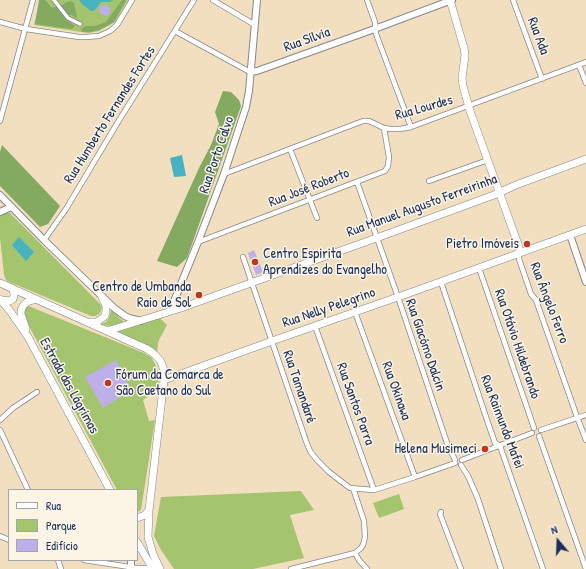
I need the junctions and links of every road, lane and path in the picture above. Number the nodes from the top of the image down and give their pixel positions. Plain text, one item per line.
1 (33, 0) edge
2 (54, 0) edge
3 (132, 0) edge
4 (194, 0) edge
5 (213, 0) edge
6 (257, 0) edge
7 (367, 0) edge
8 (451, 0) edge
9 (512, 0) edge
10 (0, 22) edge
11 (80, 24) dead end
12 (255, 25) junction
13 (376, 28) junction
14 (26, 29) junction
15 (175, 30) junction
16 (586, 62) edge
17 (580, 65) junction
18 (250, 72) junction
19 (542, 79) junction
20 (586, 83) edge
21 (469, 106) junction
22 (0, 121) edge
23 (411, 127) junction
24 (384, 128) junction
25 (290, 149) junction
26 (586, 159) edge
27 (488, 160) junction
28 (224, 174) junction
29 (429, 181) dead end
30 (357, 182) junction
31 (499, 193) junction
32 (0, 195) edge
33 (310, 199) junction
34 (11, 207) junction
35 (0, 212) edge
36 (317, 218) dead end
37 (586, 229) edge
38 (570, 235) junction
39 (376, 238) junction
40 (44, 240) junction
41 (198, 242) junction
42 (519, 253) junction
43 (243, 257) dead end
44 (479, 268) junction
45 (252, 282) junction
46 (441, 282) junction
47 (586, 282) edge
48 (0, 283) edge
49 (12, 288) junction
50 (102, 297) junction
51 (398, 297) junction
52 (1, 299) edge
53 (36, 299) junction
54 (170, 311) junction
55 (355, 312) junction
56 (83, 321) junction
57 (141, 321) junction
58 (315, 326) junction
59 (107, 331) junction
60 (28, 337) junction
61 (272, 341) junction
62 (164, 380) junction
63 (36, 392) dead end
64 (586, 415) edge
65 (577, 417) junction
66 (0, 420) edge
67 (534, 428) junction
68 (0, 430) edge
69 (541, 430) junction
70 (532, 433) junction
71 (539, 436) junction
72 (586, 440) edge
73 (500, 446) junction
74 (455, 461) junction
75 (462, 462) junction
76 (415, 477) junction
77 (353, 488) junction
78 (28, 489) edge
79 (109, 489) edge
80 (374, 490) junction
81 (149, 510) junction
82 (441, 512) dead end
83 (138, 518) edge
84 (138, 543) edge
85 (355, 553) junction
86 (91, 561) edge
87 (102, 561) edge
88 (98, 562) junction
89 (131, 568) edge
90 (155, 568) edge
91 (291, 569) edge
92 (367, 569) edge
93 (461, 569) edge
94 (501, 569) edge
95 (543, 569) edge
96 (586, 569) edge

1 - 14 street
2 - 11 street
3 - 14 street
4 - 15 street, Rua Humberto Fernandes Fortes
5 - 12 street
6 - 12 street, Rua Porto Calvo
7 - 13 street
8 - 13 street, Rua Sílvia
8 - 21 main road, Rua Ângelo Ferro
9 - 19 street, Rua Ada
10 - 14 street
12 - 18 street, Rua Porto Calvo
13 - 18 street, Rua Sílvia
13 - 23 street
14 - 22 street
15 - 18 street
15 - 40 street, Rua Humberto Fernandes Fortes
16 - 17 street, Rua Lourdes
17 - 19 street, Rua Lourdes
17 - 20 street
18 - 28 street, Rua Porto Calvo
19 - 21 street, Rua Lourdes
21 - 23 street, Rua Lourdes
21 - 27 main road, Rua Ângelo Ferro
23 - 24 street, Rua Lourdes
24 - 25 street, Rua Lourdes
24 - 30 street, Rua José Roberto
25 - 28 street, Rua Lourdes
25 - 33 street
26 - 31 main road, Rua Manuel Augusto Ferreirinha
27 - 29 street
27 - 31 main road, Rua Ângelo Ferro
28 - 41 street, Rua Porto Calvo
30 - 33 street, Rua José Roberto
30 - 39 street, Rua Giacómo Dalcin
31 - 39 main road, Rua Manuel Augusto Ferreirinha
31 - 42 main road, Rua Ângelo Ferro
32 - 34 street
33 - 36 street
33 - 41 street, Rua José Roberto
34 - 35 street
34 - 40 street
37 - 38 main road, Rua Nelly Pelegrino
38 - 42 main road, Rua Nelly Pelegrino
38 - 47 street
39 - 45 main road, Rua Manuel Augusto Ferreirinha
39 - 51 street, Rua Giacómo Dalcin
40 - 50 street
41 - 54 street, Rua Porto Calvo
42 - 44 main road, Rua Nelly Pelegrino
42 - 65 street, Rua Ângelo Ferro
43 - 45 street, Rua Tamandaré
44 - 46 main road, Rua Nelly Pelegrino
44 - 67 street, Rua Otávio Hildebrando
45 - 54 main road, Rua Manuel Augusto Ferreirinha
45 - 61 street, Rua Tamandaré
46 - 51 main road, Rua Nelly Pelegrino
46 - 73 street, Rua Raimundo Mafei
48 - 49 main road
49 - 52 main road
49 - 53 main road
50 - 56 main road
50 - 57 street
51 - 55 main road, Rua Nelly Pelegrino
51 - 74 street, Rua Giacómo Dalcin
52 - 60 main road, Estrada das Lágrimas
53 - 56 main road
53 - 60 main road
54 - 57 main road, Rua Manuel Augusto Ferreirinha
55 - 58 main road, Rua Nelly Pelegrino
55 - 76 street, Rua Okinawa
56 - 59 main road
57 - 59 main road, Rua Manuel Augusto Ferreirinha
58 - 61 main road, Rua Nelly Pelegrino
58 - 80 street, Rua Santos Parra
59 - 62 main road
60 - 79 main road, Estrada das Lágrimas
61 - 62 main road, Rua Nelly Pelegrino
61 - 77 street, Rua Tamandaré
62 - 81 main road
63 - 66 street
64 - 65 street
65 - 69 street
65 - 72 street, Rua Ângelo Ferro
67 - 69 street
67 - 70 street
68 - 78 street
69 - 71 street
70 - 71 street
70 - 73 street
71 - 96 street
73 - 75 street
73 - 95 street, Rua Raimundo Mafei
74 - 75 street
74 - 76 street
75 - 94 street
76 - 80 street
77 - 80 street, Rua Tamandaré
77 - 85 street
81 - 83 main road
81 - 90 main road
82 - 93 street
84 - 90 main road
85 - 91 street
85 - 92 street
86 - 88 street
87 - 88 street
88 - 89 street
89 - 90 street

